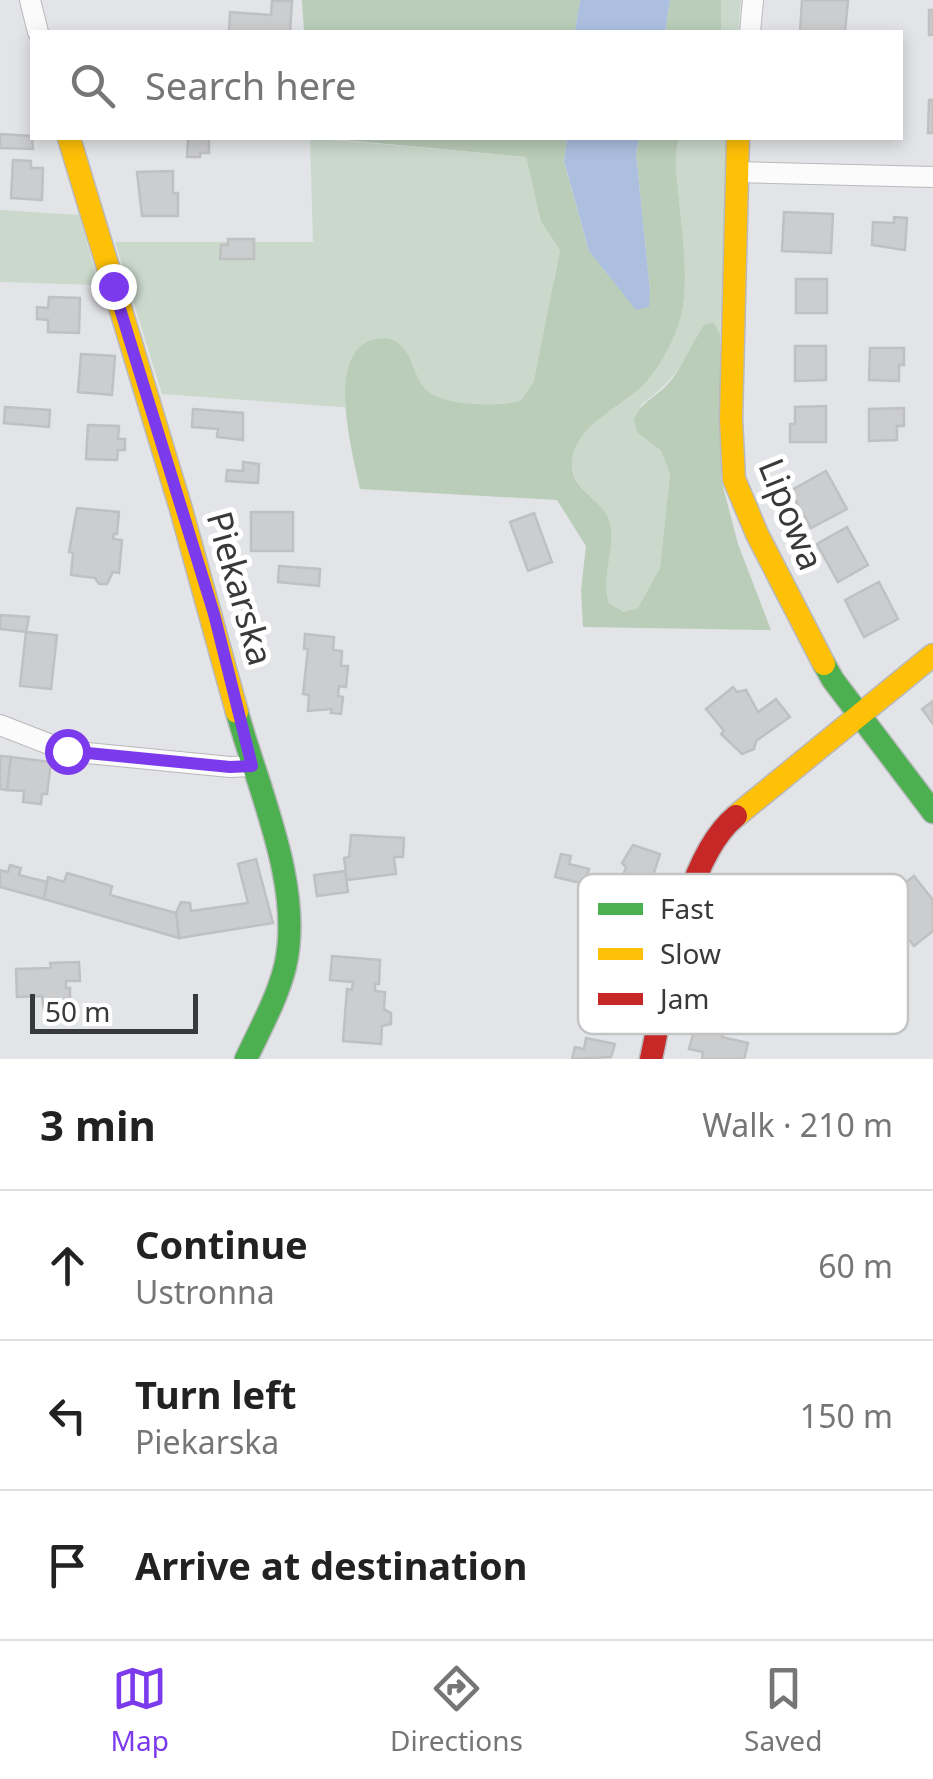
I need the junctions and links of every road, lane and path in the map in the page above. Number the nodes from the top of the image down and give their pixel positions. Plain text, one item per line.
1 (30, 0) edge
2 (753, 0) edge
3 (38, 30) edge
4 (750, 30) edge
5 (69, 140) edge
6 (738, 140) edge
7 (736, 172) junction
8 (933, 177) edge
9 (933, 656) edge
10 (859, 717) junction
11 (0, 725) edge
12 (252, 766) junction
13 (933, 812) edge
14 (697, 874) edge
15 (657, 1034) edge
16 (246, 1059) edge
17 (651, 1059) edge

1 - 3 street
2 - 4 street
5 - 12 street, Piekarska
6 - 7 street, Lipowa
7 - 8 street
7 - 10 street, Lipowa
9 - 10 street
10 - 13 street, Lipowa
10 - 14 street
11 - 12 street
12 - 16 street, Piekarska
15 - 17 street

